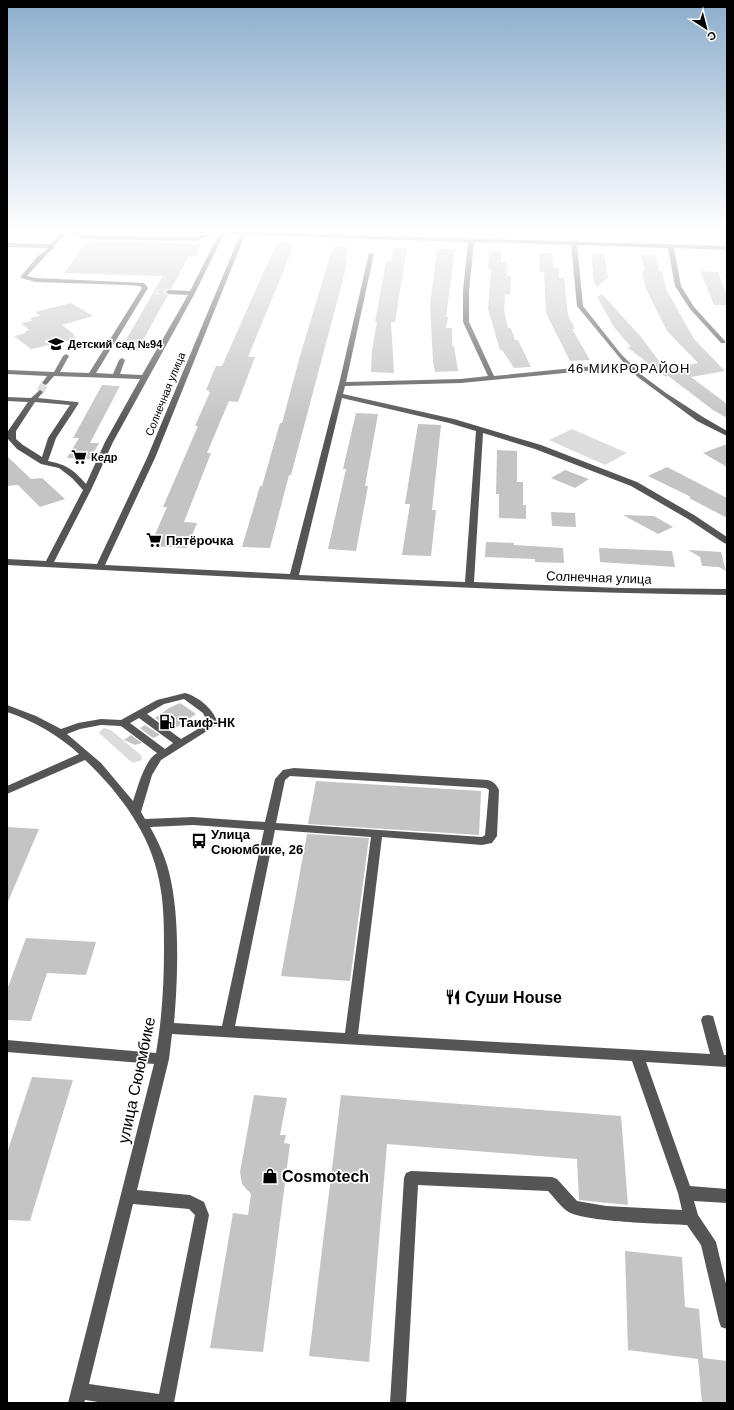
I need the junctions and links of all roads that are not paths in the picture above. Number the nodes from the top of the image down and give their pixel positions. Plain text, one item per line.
1 (144, 294) edge
2 (191, 294) edge
3 (218, 294) edge
4 (361, 294) edge
5 (466, 294) edge
6 (579, 294) edge
7 (683, 294) edge
8 (723, 342) dead end
9 (66, 356) dead end
10 (122, 360) dead end
11 (629, 365) junction
12 (7, 372) edge
13 (54, 374) junction
14 (91, 376) junction
15 (116, 376) junction
16 (144, 377) junction
17 (492, 378) junction
18 (45, 383) tunnel mouth
19 (342, 384) junction
20 (40, 392) tunnel mouth
21 (339, 395) junction
22 (7, 399) edge
23 (33, 400) junction
24 (480, 430) junction
25 (727, 434) edge
26 (44, 462) junction
27 (87, 490) junction
28 (727, 541) edge
29 (7, 562) edge
30 (49, 563) junction
31 (100, 566) junction
32 (294, 577) junction
33 (469, 584) junction
34 (727, 592) edge
35 (7, 708) edge
36 (140, 714) junction
37 (123, 723) junction
38 (59, 734) junction
39 (181, 744) junction
40 (86, 755) junction
41 (161, 756) junction
42 (7, 790) edge
43 (139, 818) junction
44 (270, 826) junction
45 (377, 833) junction
46 (708, 1020) dead end
47 (168, 1028) junction
48 (227, 1031) junction
49 (351, 1039) junction
50 (7, 1046) edge
51 (638, 1056) junction
52 (162, 1059) junction
53 (723, 1061) edge
54 (685, 1193) junction
55 (127, 1196) junction
56 (727, 1196) edge
57 (691, 1218) junction
58 (727, 1321) edge
59 (78, 1397) edge
60 (165, 1403) edge
61 (398, 1403) edge

1 - 14 street
2 - 16 street
3 - 31 street, Солнечная улица
4 - 19 street
5 - 17 street
6 - 11 street
7 - 8 street
9 - 13 street
10 - 15 street
11 - 17 street
11 - 25 street
12 - 13 street
13 - 14 street
13 - 18 street
14 - 15 street
15 - 16 street
16 - 27 street
17 - 19 street
19 - 21 street
20 - 23 street
21 - 24 street
21 - 32 street
22 - 23 street
23 - 26 street
23 - 26 street
24 - 28 street
24 - 33 street
26 - 27 street
27 - 30 street
29 - 30 street, Солнечная улица
30 - 31 street, Солнечная улица
31 - 32 street, Солнечная улица
32 - 33 street, Солнечная улица
33 - 34 street, Солнечная улица
35 - 38 street, улица Сююмбике
36 - 37 street
36 - 39 street
36 - 39 street
37 - 38 street
37 - 41 street
38 - 40 street, улица Сююмбике
39 - 41 street
40 - 42 street
40 - 43 street, улица Сююмбике
41 - 43 street
43 - 44 street
43 - 47 street, улица Сююмбике
44 - 45 street
44 - 45 street
44 - 48 street
45 - 49 street
46 - 53 street
47 - 48 street
47 - 52 street, улица Сююмбике
48 - 49 street
49 - 51 street
50 - 52 street
51 - 53 street
51 - 54 street
52 - 55 street, улица Сююмбике
54 - 56 street
54 - 57 street
55 - 59 street, улица Сююмбике
55 - 60 street
57 - 58 street
57 - 61 street
59 - 60 street

